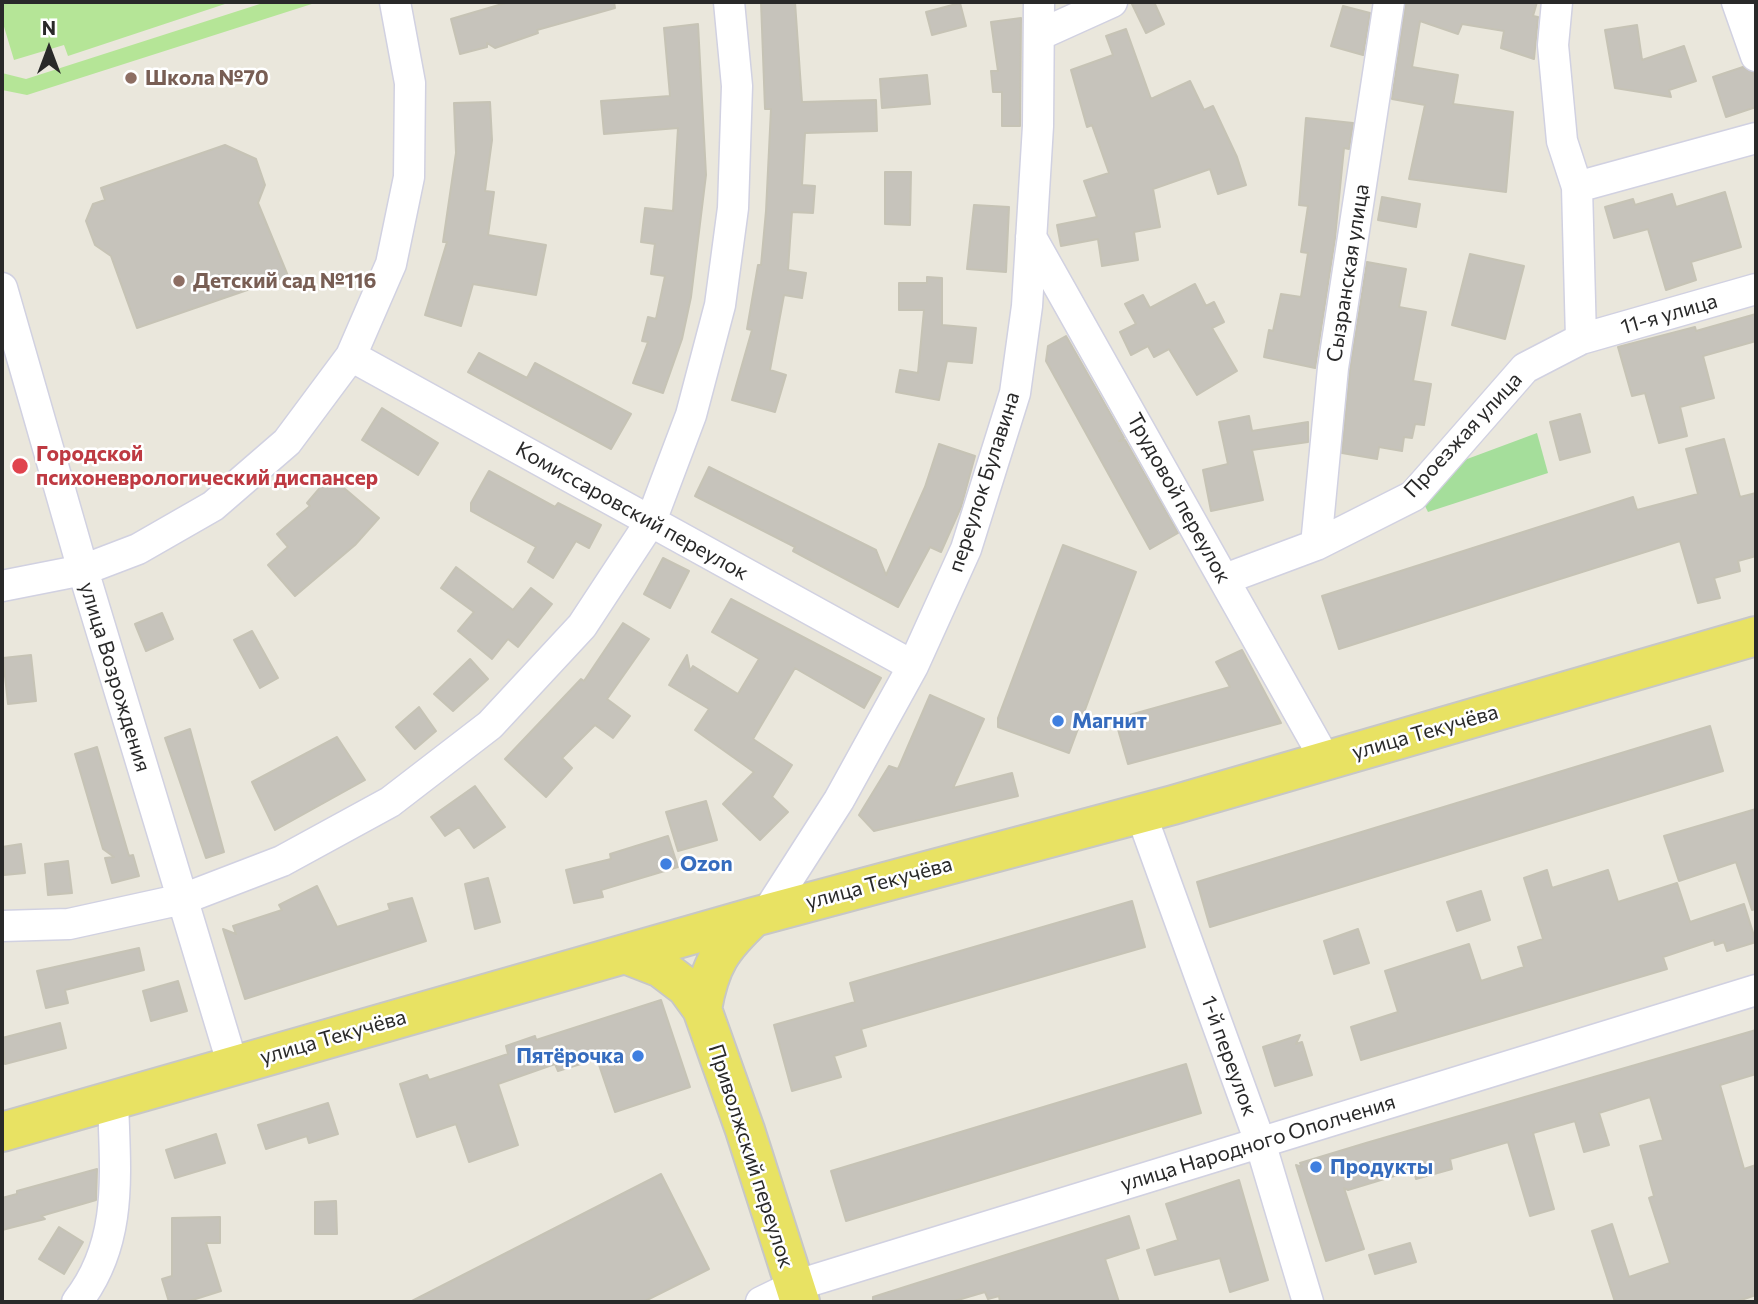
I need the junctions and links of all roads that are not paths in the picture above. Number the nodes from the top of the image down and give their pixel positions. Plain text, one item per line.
1 (395, 2) edge
2 (729, 2) edge
3 (1039, 2) edge
4 (1112, 2) edge
5 (1389, 2) edge
6 (1557, 2) edge
7 (1737, 2) edge
8 (1039, 35) junction
9 (1756, 56) edge
10 (1756, 138) edge
11 (1577, 187) junction
12 (1031, 237) junction
13 (2, 288) edge
14 (1756, 289) edge
15 (1581, 339) junction
16 (351, 356) junction
17 (651, 521) junction
18 (1316, 545) junction
19 (83, 570) junction
20 (1225, 579) junction
21 (2, 586) edge
22 (1756, 636) edge
23 (913, 666) junction
24 (1326, 761) junction
25 (1140, 814) junction
26 (183, 899) junction
27 (760, 915) junction
28 (2, 926) edge
29 (625, 954) junction
30 (1756, 990) edge
31 (702, 1009) junction
32 (233, 1066) junction
33 (113, 1100) junction
34 (2, 1132) edge
35 (1260, 1142) junction
36 (785, 1297) edge
37 (84, 1298) edge
38 (1308, 1302) edge

1 - 16 street
2 - 17 street
3 - 8 street, переулок Булавина
4 - 8 street
5 - 18 street, Сызранская улица
6 - 11 street
7 - 9 street
8 - 12 street, переулок Булавина
10 - 11 street
11 - 15 street
12 - 20 street, Трудовой переулок
12 - 23 street, переулок Булавина
13 - 19 street, улица Возрождения
14 - 15 street, 11-я улица
15 - 18 street, Проезжая улица
16 - 17 street, Комиссаровский переулок
16 - 19 street
17 - 23 street, Комиссаровский переулок
17 - 26 street
18 - 20 street, Проезжая улица
19 - 21 street
19 - 26 street, улица Возрождения
20 - 24 street, Трудовой переулок
22 - 24 main road, улица Текучёва
23 - 27 street, переулок Булавина
24 - 25 main road, улица Текучёва
25 - 27 main road, улица Текучёва
25 - 35 street, 1-й переулок
26 - 28 street
26 - 32 street, улица Возрождения
27 - 29 main road, улица Текучёва
27 - 31 main road
29 - 31 main road, Приволжский переулок
29 - 32 main road, улица Текучёва
30 - 35 street, улица Народного Ополчения
31 - 36 main road, Приволжский переулок
32 - 33 main road, улица Текучёва
33 - 34 main road, улица Текучёва
33 - 37 street
35 - 36 street, улица Народного Ополчения
35 - 38 street, 1-й переулок

